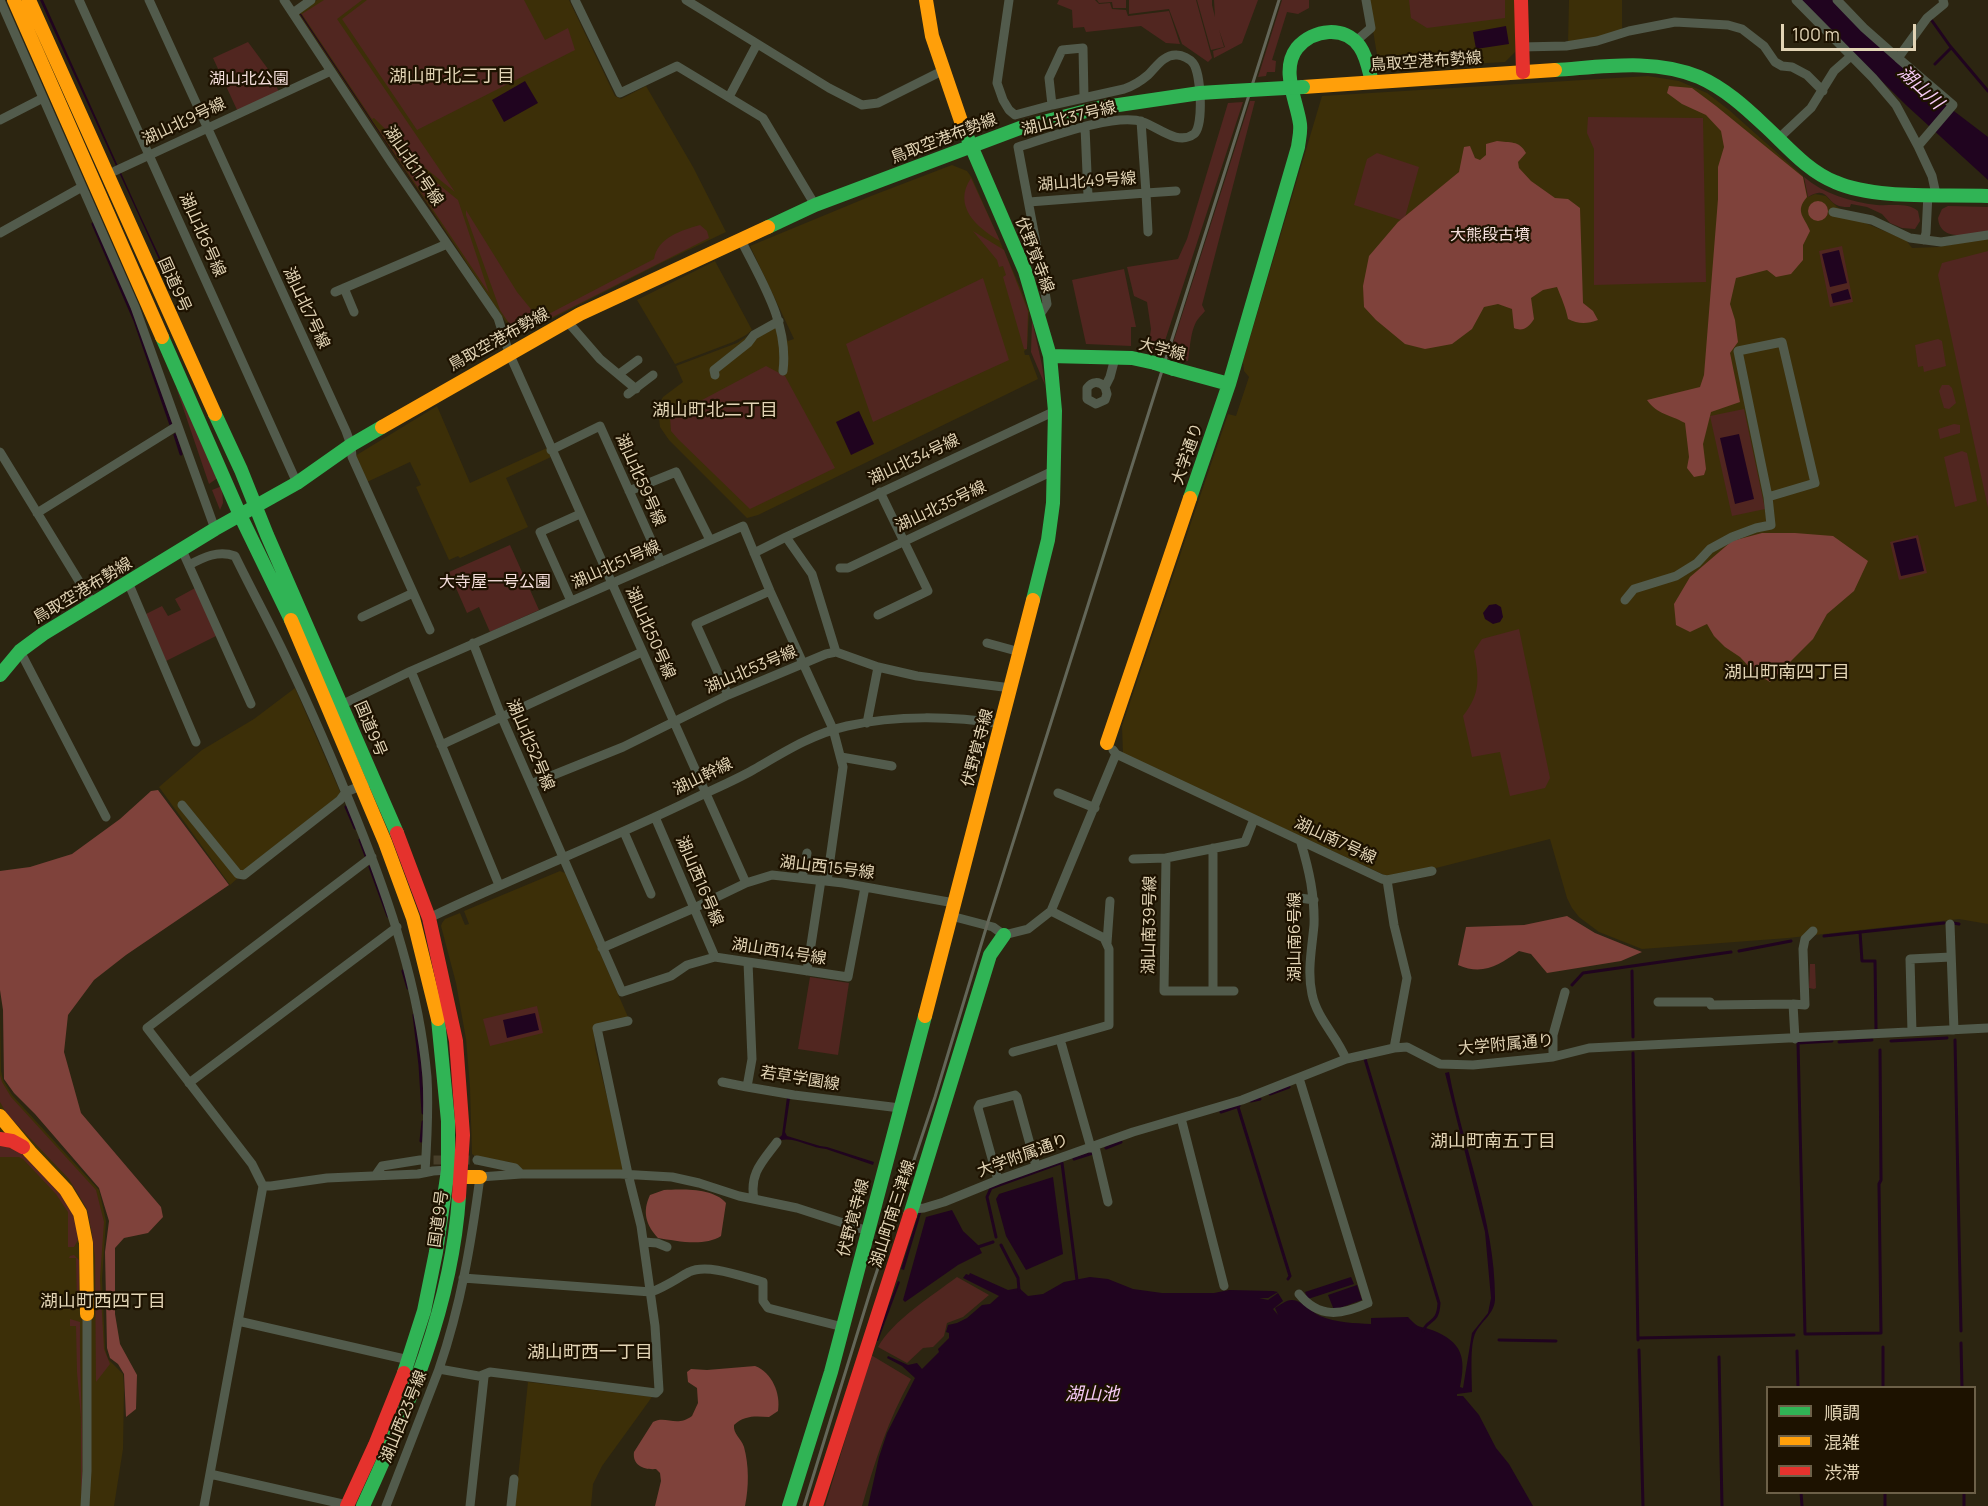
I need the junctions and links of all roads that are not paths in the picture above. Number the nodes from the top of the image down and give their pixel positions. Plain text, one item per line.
1 (0, 0) edge
2 (14, 0) edge
3 (29, 0) edge
4 (79, 0) edge
5 (149, 0) edge
6 (284, 0) edge
7 (310, 0) edge
8 (574, 0) edge
9 (686, 0) edge
10 (926, 0) edge
11 (1009, 0) edge
12 (1366, 0) edge
13 (1521, 0) edge
14 (1796, 0) edge
15 (1837, 0) edge
16 (1943, 0) edge
17 (292, 13) junction
18 (1356, 41) junction
19 (757, 44) junction
20 (1521, 47) junction
21 (1851, 56) junction
22 (1898, 58) junction
23 (331, 71) junction
24 (942, 71) junction
25 (1523, 72) junction
26 (1372, 82) junction
27 (1823, 91) junction
28 (1200, 93) junction
29 (729, 97) junction
30 (1084, 97) junction
31 (43, 98) junction
32 (1052, 105) junction
33 (0, 120) edge
34 (1141, 121) junction
35 (1085, 127) junction
36 (207, 129) junction
37 (1778, 139) junction
38 (1918, 146) junction
39 (971, 147) junction
40 (149, 155) junction
41 (115, 171) dead end
42 (82, 187) junction
43 (1176, 191) dead end
44 (1146, 193) junction
45 (1932, 194) junction
46 (1088, 196) junction
47 (1988, 196) edge
48 (1029, 202) junction
49 (815, 205) junction
50 (1833, 212) dead end
51 (1148, 232) dead end
52 (0, 233) edge
53 (1988, 235) edge
54 (741, 240) junction
55 (1924, 240) junction
56 (447, 244) junction
57 (354, 312) dead end
58 (1039, 316) junction
59 (567, 321) junction
60 (779, 321) junction
61 (509, 353) junction
62 (1050, 356) junction
63 (1115, 358) junction
64 (638, 360) dead end
65 (783, 371) dead end
66 (619, 374) junction
67 (653, 375) dead end
68 (715, 375) dead end
69 (1229, 384) junction
70 (1105, 387) dead end
71 (1055, 411) junction
72 (177, 426) junction
73 (351, 445) junction
74 (551, 450) junction
75 (0, 452) edge
76 (1055, 470) junction
77 (297, 483) junction
78 (629, 491) junction
79 (880, 492) junction
80 (1768, 497) junction
81 (255, 507) junction
82 (37, 513) junction
83 (580, 514) junction
84 (240, 515) junction
85 (215, 529) junction
86 (786, 537) junction
87 (710, 540) junction
88 (904, 541) junction
89 (182, 550) junction
90 (754, 553) junction
91 (661, 562) junction
92 (189, 565) junction
93 (840, 568) dead end
94 (129, 582) junction
95 (612, 584) junction
96 (770, 591) junction
97 (413, 593) junction
98 (1625, 600) dead end
99 (571, 601) junction
100 (93, 604) junction
101 (878, 615) dead end
102 (362, 617) dead end
103 (430, 630) dead end
104 (473, 643) junction
105 (987, 643) dead end
106 (20, 651) junction
107 (642, 652) junction
108 (836, 652) junction
109 (1020, 652) junction
110 (802, 665) junction
111 (878, 667) junction
112 (411, 670) junction
113 (0, 675) edge
114 (1011, 688) junction
115 (728, 695) junction
116 (251, 704) dead end
117 (341, 705) junction
118 (502, 718) junction
119 (673, 722) junction
120 (867, 723) junction
121 (1002, 724) junction
122 (833, 729) junction
123 (196, 742) dead end
124 (441, 745) junction
125 (1112, 749) junction
126 (841, 757) junction
127 (892, 766) dead end
128 (374, 780) junction
129 (531, 784) junction
130 (360, 786) junction
131 (346, 792) junction
132 (705, 793) junction
133 (1058, 793) dead end
134 (182, 805) dead end
135 (1095, 808) junction
136 (106, 817) dead end
137 (655, 818) junction
138 (1254, 819) junction
139 (624, 832) junction
140 (1301, 843) junction
141 (1213, 848) junction
142 (807, 853) dead end
143 (372, 856) junction
144 (562, 858) junction
145 (1166, 858) junction
146 (1133, 859) dead end
147 (1432, 871) dead end
148 (802, 878) junction
149 (1387, 880) junction
150 (824, 881) junction
151 (746, 883) junction
152 (499, 885) junction
153 (866, 887) junction
154 (651, 894) dead end
155 (1293, 897) dead end
156 (1314, 900) junction
157 (1110, 901) dead end
158 (694, 908) junction
159 (952, 909) junction
160 (1051, 911) junction
161 (429, 918) junction
162 (1950, 924) dead end
163 (397, 927) junction
164 (1813, 931) dead end
165 (1004, 935) junction
166 (1107, 943) junction
167 (602, 948) junction
168 (715, 957) junction
169 (1951, 957) junction
170 (748, 962) junction
171 (807, 971) junction
172 (1234, 990) dead end
173 (1213, 991) junction
174 (1564, 992) dead end
175 (1658, 1002) dead end
176 (1793, 1004) junction
177 (628, 1021) dead end
178 (1988, 1028) edge
179 (1954, 1030) junction
180 (1912, 1032) junction
181 (1060, 1039) junction
182 (1795, 1039) junction
183 (1394, 1048) junction
184 (1013, 1052) dead end
185 (1553, 1057) junction
186 (1346, 1059) junction
187 (1299, 1078) junction
188 (722, 1082) dead end
189 (189, 1083) junction
190 (747, 1087) junction
191 (900, 1108) junction
192 (0, 1116) edge
193 (1181, 1118) junction
194 (0, 1139) edge
195 (777, 1142) dead end
196 (1093, 1147) junction
197 (30, 1152) junction
198 (420, 1160) tunnel mouth
199 (477, 1160) tunnel mouth
200 (1036, 1166) junction
201 (448, 1170) junction
202 (425, 1172) junction
203 (521, 1174) junction
204 (628, 1174) junction
205 (375, 1176) junction
206 (461, 1177) junction
207 (480, 1177) junction
208 (998, 1180) junction
209 (263, 1185) junction
210 (754, 1199) junction
211 (1108, 1202) dead end
212 (912, 1209) junction
213 (868, 1231) junction
214 (644, 1242) junction
215 (667, 1247) dead end
216 (464, 1278) junction
217 (1224, 1286) dead end
218 (651, 1292) junction
219 (1299, 1294) dead end
220 (87, 1314) joint
221 (238, 1321) junction
222 (843, 1327) junction
223 (409, 1360) junction
224 (439, 1369) junction
225 (480, 1376) junction
226 (210, 1474) junction
227 (514, 1479) dead end
228 (85, 1506) edge
229 (204, 1506) edge
230 (347, 1506) edge
231 (363, 1506) edge
232 (386, 1506) edge
233 (470, 1506) edge
234 (511, 1506) edge
235 (789, 1506) edge
236 (816, 1506) edge

1 - 31 street
2 - 84 main road, 国道9号
3 - 81 main road, 国道9号
4 - 40 street, 湖山北6号線
5 - 36 street, 湖山北7号線
6 - 17 street, 湖山北11号線
7 - 17 street
8 - 29 street
9 - 19 street
10 - 24 main road, 伏野覚寺線
11 - 32 street, 湖山北37号線
12 - 18 street
13 - 20 main road
14 - 21 street
15 - 22 street
16 - 22 street
17 - 23 street, 湖山北11号線
18 - 26 main road
18 - 69 main road, 大学通り
19 - 24 street
19 - 29 street
20 - 25 main road
20 - 27 street
21 - 27 street
21 - 38 street
22 - 38 street
23 - 36 street, 湖山北9号線
23 - 56 street, 湖山北11号線
24 - 39 main road, 伏野覚寺線
25 - 26 main road, 鳥取空港布勢線
25 - 37 main road, 鳥取空港布勢線
26 - 28 main road, 鳥取空港布勢線, bridge
27 - 37 street
28 - 30 street, 湖山北37号線
28 - 34 street, 湖山北37号線
28 - 39 main road, 鳥取空港布勢線
29 - 49 street
30 - 32 street, 湖山北37号線
30 - 32 street
31 - 33 street
31 - 42 street
34 - 35 street, 湖山北37号線
34 - 44 street, 湖山北49号線
35 - 46 street
35 - 48 street, 湖山北37号線
36 - 40 street, 湖山北9号線
36 - 73 street, 湖山北7号線
37 - 45 main road, 鳥取空港布勢線
38 - 45 street
39 - 49 main road, 鳥取空港布勢線
39 - 58 main road, 伏野覚寺線
40 - 41 street, 湖山北9号線
40 - 77 street, 湖山北6号線
42 - 52 street
42 - 72 street
43 - 44 street
44 - 46 street, 湖山北49号線
44 - 51 street
45 - 47 main road, 鳥取空港布勢線
45 - 55 street
46 - 48 street, 湖山北49号線
48 - 58 street, 湖山北37号線
49 - 54 main road, 鳥取空港布勢線
50 - 55 street
53 - 55 street
54 - 59 main road, 鳥取空港布勢線
54 - 60 street
56 - 57 street
56 - 61 street, 湖山北11号線
58 - 62 main road, 伏野覚寺線
59 - 61 main road, 鳥取空港布勢線
59 - 66 street
60 - 65 street
60 - 68 street
61 - 73 main road, 鳥取空港布勢線
61 - 74 street, 湖山北50号線
62 - 63 main road, 大学線
62 - 71 main road, 伏野覚寺線
63 - 69 main road, 大学線, bridge
63 - 70 street
64 - 66 street
66 - 67 street
69 - 125 main road, 大学通り
71 - 76 main road, 伏野覚寺線
71 - 79 street, 湖山北34号線
72 - 82 street
72 - 85 street
73 - 77 main road, 鳥取空港布勢線
73 - 97 street, 湖山北7号線
74 - 78 street, 湖山北59号線
74 - 83 street, 湖山北50号線
75 - 82 street
76 - 88 street, 湖山北35号線
76 - 109 main road, 伏野覚寺線
77 - 81 main road, 鳥取空港布勢線
78 - 87 street
78 - 91 street, 湖山北59号線
79 - 86 street, 湖山北34号線
79 - 88 street
80 - 80 street
80 - 98 street
81 - 84 main road, 鳥取空港布勢線
81 - 117 main road, 国道9号
82 - 100 street
83 - 95 street, 湖山北50号線
83 - 99 street
84 - 85 main road, 鳥取空港布勢線
84 - 130 main road, 国道9号
85 - 89 main road, 鳥取空港布勢線
86 - 90 street
86 - 108 street
87 - 90 street, 湖山北51号線
87 - 91 street, 湖山北51号線
88 - 93 street, 湖山北35号線
88 - 101 street
89 - 92 street
89 - 94 main road, 鳥取空港布勢線
90 - 96 street, 湖山北51号線
91 - 95 street, 湖山北51号線
92 - 116 street
92 - 131 street
94 - 100 main road, 鳥取空港布勢線
94 - 123 street
95 - 99 street, 湖山北51号線
95 - 107 street, 湖山北50号線
96 - 110 street, 湖山北51号線
96 - 115 street
97 - 102 street
97 - 103 street, 湖山北7号線
99 - 104 street, 湖山北51号線
100 - 106 main road, 鳥取空港布勢線
104 - 112 street, 湖山北51号線
104 - 118 street, 湖山北52号線
105 - 109 street
106 - 113 main road, 鳥取空港布勢線
106 - 136 street
107 - 118 street
107 - 119 street, 湖山北50号線
108 - 110 street, 湖山北53号線
108 - 111 street
109 - 114 main road, 伏野覚寺線
110 - 115 street, 湖山北53号線
110 - 122 street, 湖山北51号線
111 - 114 street
111 - 120 street
112 - 117 street, 湖山北51号線
112 - 124 street
114 - 121 main road, 伏野覚寺線
115 - 119 street, 湖山北53号線
117 - 128 main road, 国道9号
118 - 124 street
118 - 129 street, 湖山北52号線
119 - 129 street, 湖山北53号線
119 - 132 street, 湖山北50号線
120 - 121 street, 湖山幹線
120 - 122 street, 湖山幹線
121 - 159 main road, 伏野覚寺線
122 - 126 street, 湖山北51号線
122 - 132 street, 湖山幹線
124 - 152 street
125 - 135 street, 大学通り
125 - 138 street, 湖山南7号線
126 - 127 street
126 - 150 street, 湖山北51号線
128 - 130 street
128 - 161 main road, 国道9号
129 - 144 street, 湖山北52号線
130 - 131 street
130 - 201 main road, 国道9号
131 - 134 street
131 - 143 street
132 - 137 street, 湖山幹線
132 - 151 street, 湖山北50号線
133 - 135 street
135 - 160 street, 大学通り
137 - 139 street, 湖山幹線
137 - 158 street, 湖山西16号線
138 - 140 street, 湖山南7号線
138 - 141 street, 湖山南39号線
139 - 144 street, 湖山幹線
139 - 154 street
140 - 149 street, 湖山南7号線
140 - 156 street, 湖山南6号線
141 - 145 street, 湖山南39号線
141 - 173 street
142 - 148 street
143 - 163 street
143 - 189 street
144 - 152 street, 湖山幹線
144 - 167 street, 湖山西14号線
145 - 146 street
145 - 173 street, 湖山南39号線
147 - 149 street
148 - 150 street, 湖山西15号線
148 - 151 street, 湖山西15号線
149 - 183 street, 湖山南7号線
150 - 153 street, 湖山西15号線
150 - 171 street, 湖山北51号線
151 - 158 street, 湖山西15号線
152 - 161 street, 湖山幹線
153 - 159 street, 湖山西15号線
153 - 171 street, 湖山西14号線
155 - 156 street
156 - 186 street, 湖山南6号線
157 - 166 street
158 - 167 street, 湖山西15号線
158 - 168 street, 湖山西16号線
159 - 165 street, 湖山西15号線
159 - 191 main road, 伏野覚寺線
160 - 165 street, 大学通り
160 - 166 street
161 - 206 main road, 国道9号
162 - 169 street
163 - 189 street
163 - 202 street
164 - 176 street
165 - 212 main road, 湖山町南三津線
166 - 181 street
167 - 168 street, 湖山西14号線
168 - 170 street, 湖山西14号線
169 - 179 street
169 - 180 street
170 - 171 street, 湖山西14号線
170 - 190 street, 若草学園線
172 - 173 street
174 - 185 street
175 - 176 street
176 - 182 street
177 - 204 street
178 - 179 street, 大学附属通り
179 - 180 street, 大学附属通り
180 - 182 street, 大学附属通り
181 - 184 street
181 - 196 street
182 - 185 street, 大学附属通り
183 - 185 street, 大学附属通り
183 - 186 street, 大学附属通り
186 - 187 street, 大学附属通り
187 - 193 street, 大学附属通り
187 - 219 street
188 - 190 street
189 - 209 street
190 - 191 street, 若草学園線
191 - 213 main road, 伏野覚寺線
192 - 197 main road
193 - 196 street, 大学附属通り
193 - 217 street
194 - 197 main road
195 - 210 street
196 - 200 street, 大学附属通り
196 - 211 street
197 - 220 main road
198 - 205 street
199 - 203 street
200 - 208 street, 大学附属通り
200 - 208 street
201 - 202 street
201 - 223 main road, 国道9号
202 - 205 street
203 - 204 street
203 - 207 street
204 - 210 street
204 - 214 street
205 - 209 street
206 - 207 main road
206 - 231 main road, 国道9号
207 - 216 street
208 - 212 street, 大学附属通り
209 - 221 street
210 - 213 street
212 - 236 main road, 湖山町南三津線
213 - 222 main road, 伏野覚寺線
214 - 215 street
214 - 218 street
216 - 218 street
216 - 224 street
218 - 222 street
218 - 225 street, 湖山西23号線
220 - 228 street
221 - 223 street
221 - 226 street
222 - 235 main road, 伏野覚寺線
223 - 230 main road, 国道9号
224 - 225 street, 湖山西23号線
224 - 232 street, 湖山西23号線
225 - 233 street
226 - 229 street
226 - 230 street
227 - 234 street

